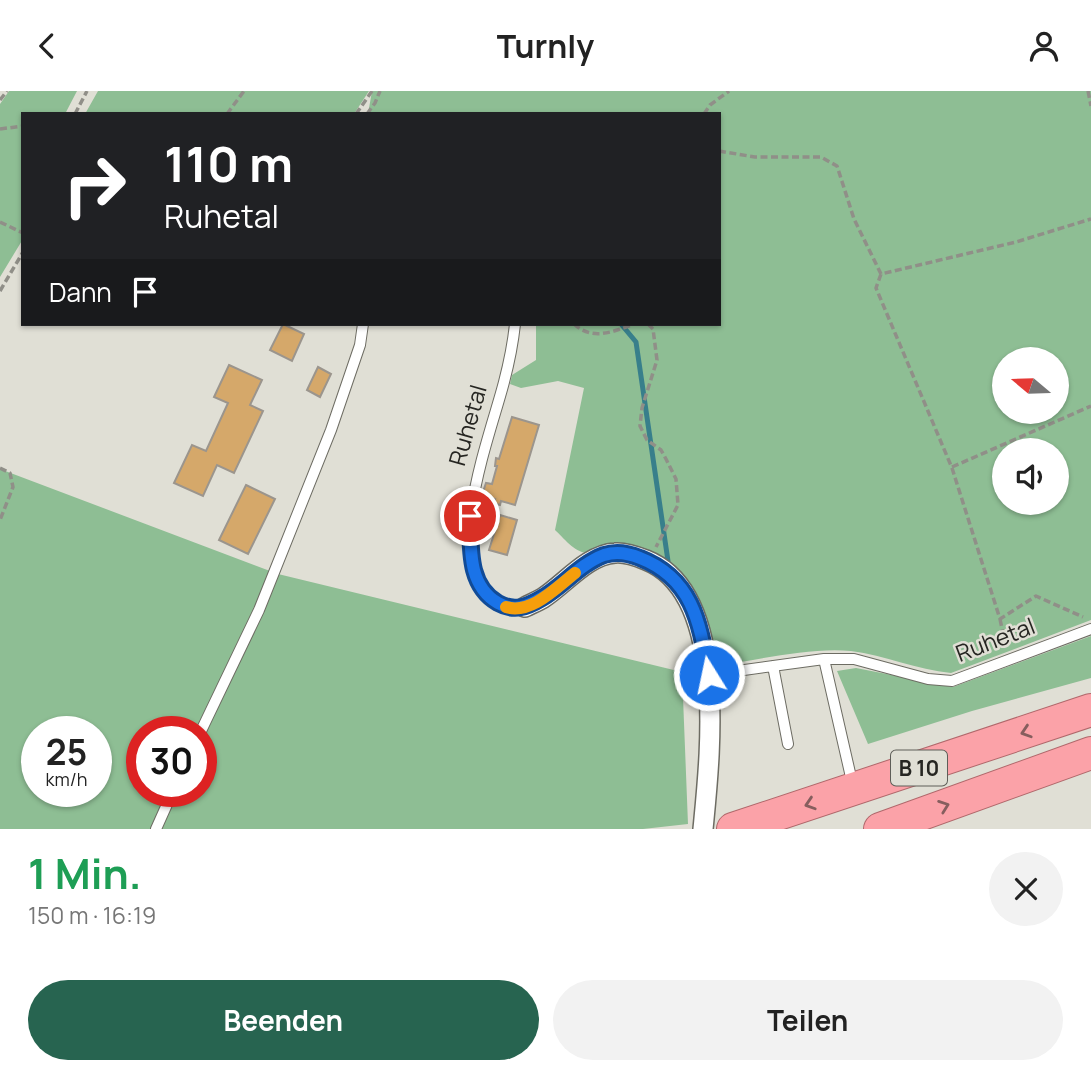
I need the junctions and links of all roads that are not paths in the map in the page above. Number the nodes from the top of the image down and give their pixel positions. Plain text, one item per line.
1 (363, 326) edge
2 (515, 326) edge
3 (524, 607) joint
4 (1091, 629) edge
5 (824, 659) junction
6 (773, 666) junction
7 (709, 675) junction
8 (1091, 710) edge
9 (208, 716) edge
10 (788, 744) dead end
11 (1091, 753) edge
12 (854, 790) junction
13 (166, 807) edge
14 (740, 827) edge
15 (156, 829) edge
16 (703, 829) edge
17 (880, 829) edge

1 - 9 lane
2 - 3 lane, Ruhetal
3 - 7 street, Ruhetal
4 - 5 lane, Ruhetal
5 - 6 lane, Ruhetal
5 - 12 lane
6 - 7 lane, Ruhetal
6 - 10 lane
7 - 16 street, Ruhetal
8 -> 12 highway, B 10
17 -> 11 highway, B 10
12 -> 14 highway, B 10
13 - 15 lane

